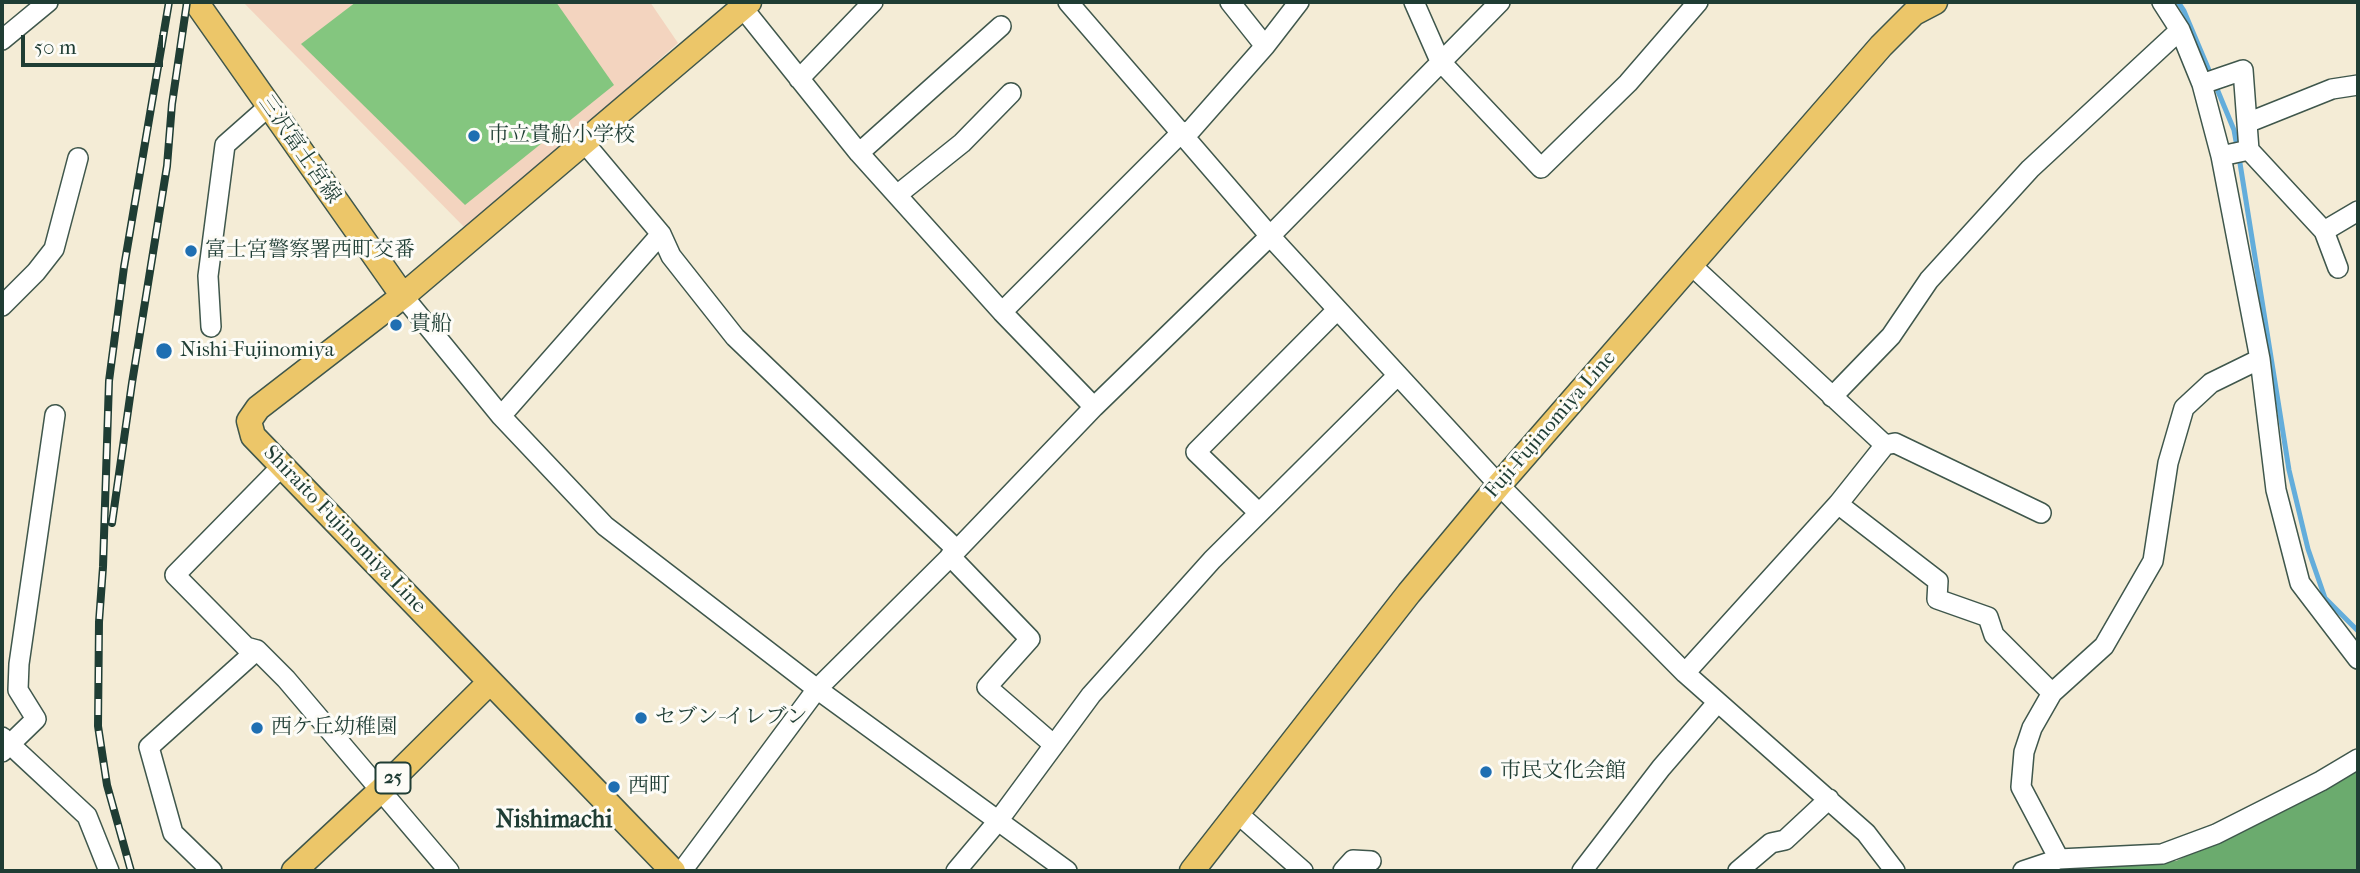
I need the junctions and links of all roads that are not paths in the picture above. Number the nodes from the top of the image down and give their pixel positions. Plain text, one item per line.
1 (48, 2) edge
2 (873, 2) edge
3 (1068, 2) edge
4 (1230, 2) edge
5 (1299, 2) edge
6 (1414, 2) edge
7 (1500, 2) edge
8 (1698, 2) edge
9 (2162, 2) edge
10 (1924, 4) edge
11 (745, 5) edge
12 (203, 6) edge
13 (1001, 26) dead end
14 (2180, 30) junction
15 (2, 40) edge
16 (1265, 46) junction
17 (1440, 61) junction
18 (799, 79) junction
19 (2202, 84) junction
20 (2358, 85) edge
21 (1011, 93) dead end
22 (268, 107) junction
23 (2247, 123) junction
24 (1181, 133) junction
25 (583, 141) junction
26 (2249, 150) junction
27 (859, 153) junction
28 (2221, 156) junction
29 (78, 158) dead end
30 (897, 195) junction
31 (2358, 211) edge
32 (2324, 231) junction
33 (660, 234) junction
34 (1270, 236) junction
35 (1690, 264) junction
36 (2338, 268) dead end
37 (403, 296) junction
38 (4, 298) edge
39 (1338, 310) junction
40 (1002, 312) junction
41 (211, 327) dead end
42 (2260, 359) junction
43 (1398, 375) junction
44 (1832, 397) junction
45 (1094, 407) junction
46 (55, 415) dead end
47 (501, 416) junction
48 (1885, 445) junction
49 (282, 466) junction
50 (1499, 485) junction
51 (1838, 504) junction
52 (1259, 513) junction
53 (2041, 513) dead end
54 (954, 553) junction
55 (257, 650) junction
56 (2358, 659) edge
57 (1685, 673) junction
58 (489, 683) junction
59 (817, 689) junction
60 (2052, 693) junction
61 (1717, 703) junction
62 (4, 745) edge
63 (1054, 745) junction
64 (2358, 759) edge
65 (382, 790) junction
66 (1829, 799) junction
67 (1237, 813) junction
68 (998, 821) junction
69 (2059, 859) junction
70 (1371, 861) dead end
71 (109, 871) edge
72 (212, 871) edge
73 (294, 871) edge
74 (449, 871) edge
75 (673, 871) edge
76 (682, 871) edge
77 (956, 871) edge
78 (1067, 871) edge
79 (1192, 871) edge
80 (1303, 871) edge
81 (1343, 871) edge
82 (1581, 871) edge
83 (1738, 871) edge
84 (1895, 871) edge
85 (2023, 871) edge

1 - 15 street
2 - 18 street
3 - 24 street
4 - 16 street
5 - 16 street
6 - 17 street
7 - 17 street
8 - 17 street
9 - 14 street
10 - 35 main road, Fuji-Fujinomiya Line
11 - 18 street
11 - 25 main road, Shiraito Fujinomiya Line
12 - 22 main road, 三沢富士宮線
13 - 27 street
14 - 19 street
14 - 44 street
16 - 24 street
17 - 34 street
18 - 27 street
19 - 23 street
19 - 28 street
20 - 23 street
21 - 30 street
22 - 37 main road, 三沢富士宮線
22 - 41 street
23 - 26 street
24 - 34 street
24 - 40 street
25 - 33 street
25 - 37 main road, Shiraito Fujinomiya Line
26 - 28 street
26 - 32 street
27 - 30 street
28 - 42 street
29 - 38 street
30 - 40 street
31 - 32 street
32 - 36 street
33 - 47 street
33 - 54 street
34 - 39 street
34 - 45 street
35 - 44 street
35 - 50 main road, Fuji-Fujinomiya Line
37 - 47 street
37 - 49 main road, Shiraito Fujinomiya Line
39 - 43 street
39 - 52 street
40 - 45 street
42 - 56 street
42 - 60 street
43 - 50 street
43 - 52 street
44 - 48 street
45 - 54 street
46 - 62 street
47 - 59 street
48 - 51 street
48 - 53 street
49 - 55 street
49 - 58 main road, Shiraito Fujinomiya Line
50 - 57 street
50 - 67 main road, Fuji-Fujinomiya Line
51 - 57 street
51 - 60 street
52 - 63 street
54 - 59 street
54 - 63 street
55 - 65 street
55 - 72 street
57 - 61 street
58 - 65 main road, 25
58 - 75 main road, Shiraito Fujinomiya Line
59 - 68 street
59 - 76 street
60 - 69 street
61 - 66 street
61 - 82 street
62 - 71 street
63 - 68 street
64 - 69 street
65 - 73 main road, 25
65 - 74 street
66 - 83 street
66 - 84 street
67 - 79 main road, Fuji-Fujinomiya Line
67 - 80 street
68 - 77 street
68 - 78 street
69 - 85 street
70 - 81 street

